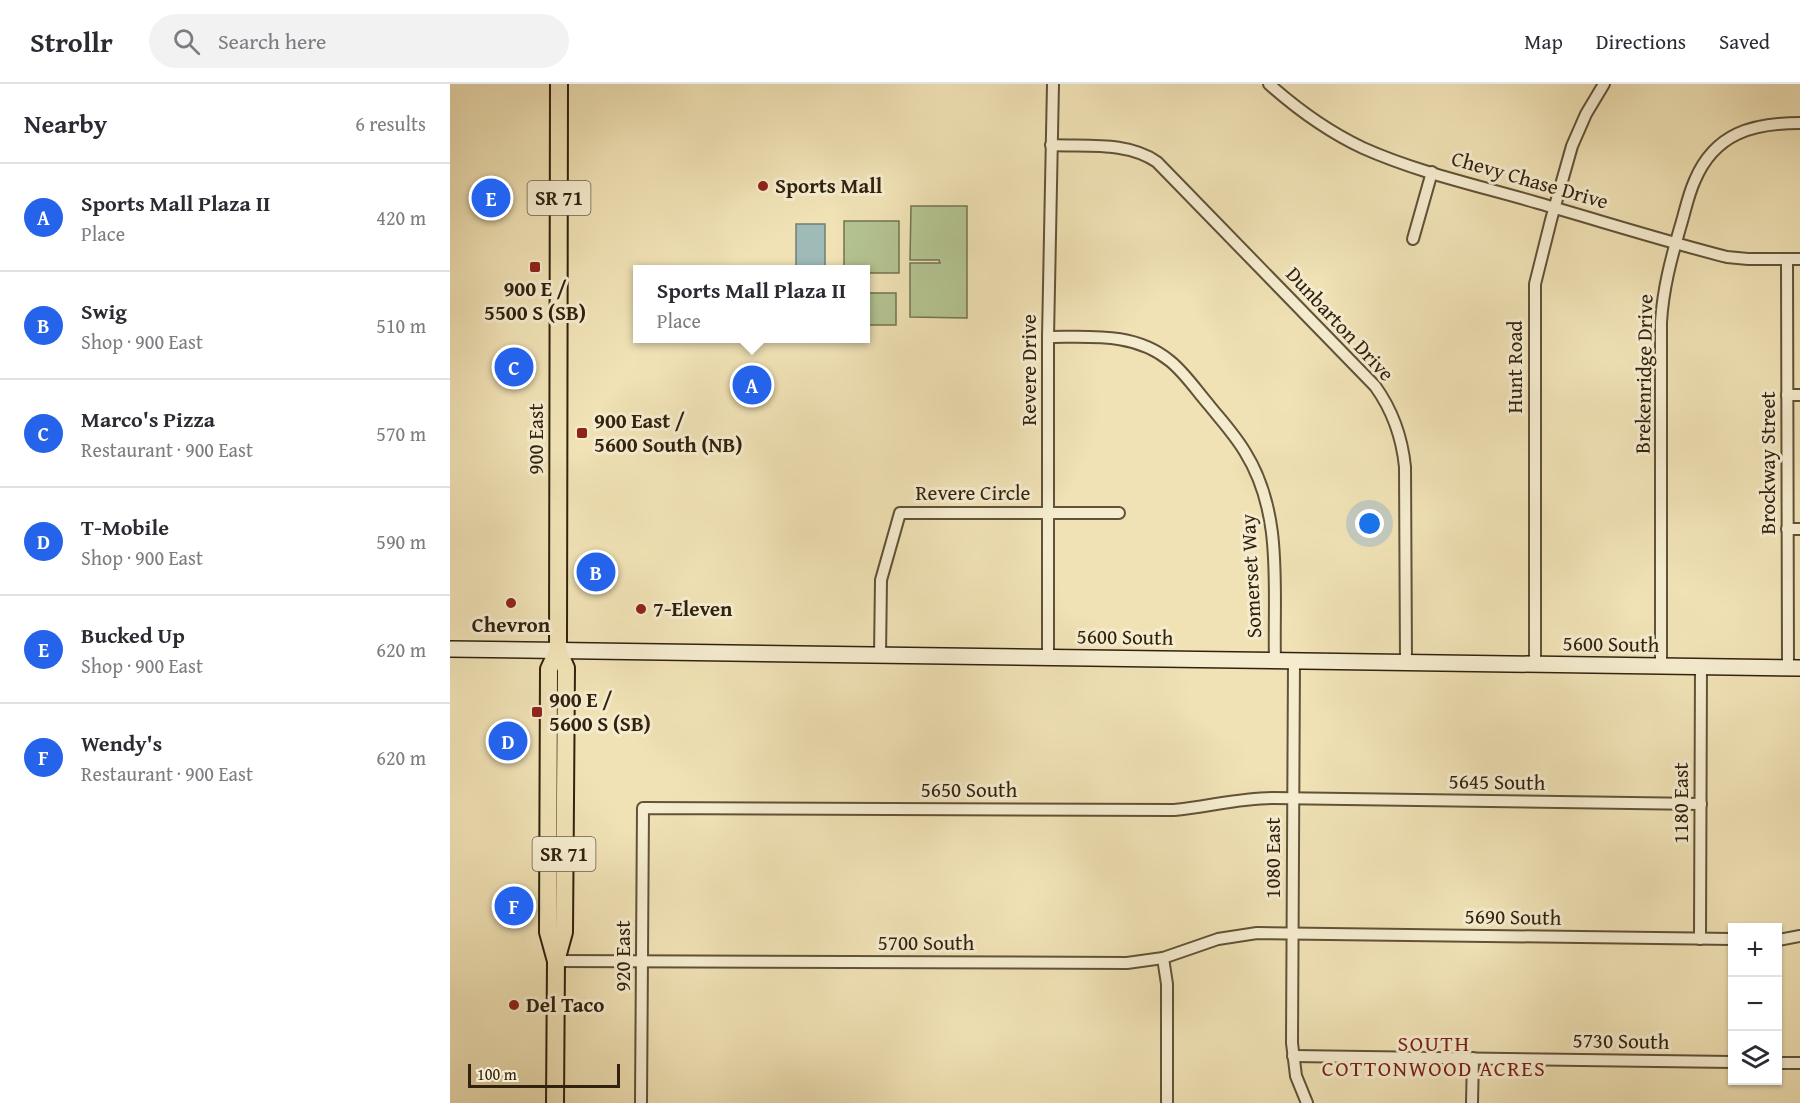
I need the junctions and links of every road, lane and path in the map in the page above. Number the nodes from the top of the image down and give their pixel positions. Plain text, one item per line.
1 (559, 84) edge
2 (1053, 84) edge
3 (1269, 84) edge
4 (1604, 84) edge
5 (1800, 123) edge
6 (1051, 145) junction
7 (1432, 172) junction
8 (1554, 208) junction
9 (1413, 239) dead end
10 (1676, 242) junction
11 (1787, 259) junction
12 (1800, 259) edge
13 (1048, 337) junction
14 (1787, 395) junction
15 (1800, 395) edge
16 (1049, 513) junction
17 (1119, 513) dead end
18 (1787, 529) junction
19 (1800, 530) edge
20 (450, 649) edge
21 (558, 650) junction
22 (880, 655) junction
23 (1048, 657) junction
24 (1275, 660) junction
25 (1294, 661) junction
26 (1406, 662) junction
27 (1535, 664) junction
28 (1661, 666) junction
29 (1701, 666) junction
30 (1794, 668) edge
31 (1293, 798) junction
32 (1701, 804) junction
33 (643, 808) joint
34 (1293, 933) junction
35 (1800, 936) edge
36 (1700, 939) junction
37 (1728, 939) edge
38 (1782, 939) edge
39 (1163, 957) junction
40 (556, 961) junction
41 (643, 961) junction
42 (1293, 1056) junction
43 (1473, 1058) junction
44 (1728, 1062) edge
45 (1782, 1063) edge
46 (1800, 1063) edge
47 (555, 1103) edge
48 (641, 1103) edge
49 (1167, 1103) edge
50 (1307, 1103) edge
51 (1472, 1103) edge

1 - 21 main road, 900 East / SR 71
2 - 6 street, Revere Drive
3 - 7 street, Chevy Chase Drive
4 - 8 street, Hunt Road
5 - 10 street, Brekenridge Drive
6 - 13 street, Revere Drive
6 - 26 street, Dunbarton Drive
7 - 8 street, Chevy Chase Drive
7 - 9 street
8 - 10 street, Chevy Chase Drive
8 - 27 street, Hunt Road
10 - 11 street, Chevy Chase Drive
10 - 28 street, Brekenridge Drive
11 - 12 street, Chevy Chase Drive
11 - 14 street, Brockway Street
13 - 16 street, Revere Drive
13 - 24 street, Somerset Way
14 - 15 street
14 - 18 street, Brockway Street
16 - 17 street, Revere Circle
16 - 22 street, Revere Circle
16 - 23 street, Revere Drive
18 - 19 street
18 - 30 street, Brockway Street
20 - 21 main road, 5600 South
21 - 22 main road, 5600 South
21 - 40 main road, 900 East / SR 71
22 - 23 main road, 5600 South
23 - 24 main road, 5600 South
24 - 25 main road, 5600 South
25 - 26 main road, 5600 South
25 - 31 street, 1080 East
26 - 27 main road, 5600 South
27 - 28 main road, 5600 South
28 - 29 main road, 5600 South
29 - 30 main road, 5600 South
29 - 32 street, 1180 East
31 - 32 street, 5645 South
31 - 33 street, 5650 South
31 - 34 street, 1080 East
32 - 36 street, 1180 East
33 - 41 street, 920 East
34 - 36 street, 5690 South
34 - 39 street, 5700 South
34 - 42 street, 1080 East
35 - 38 street
36 - 37 street, 5690 South
39 - 41 street, 5700 South
39 - 49 street
40 - 41 street, 5700 South
40 - 47 main road, 900 East / SR 71
41 - 48 street, 920 East
42 - 43 street, 5730 South
42 - 50 street, 1080 East
43 - 44 street, 5730 South
43 - 51 street
45 - 46 street

